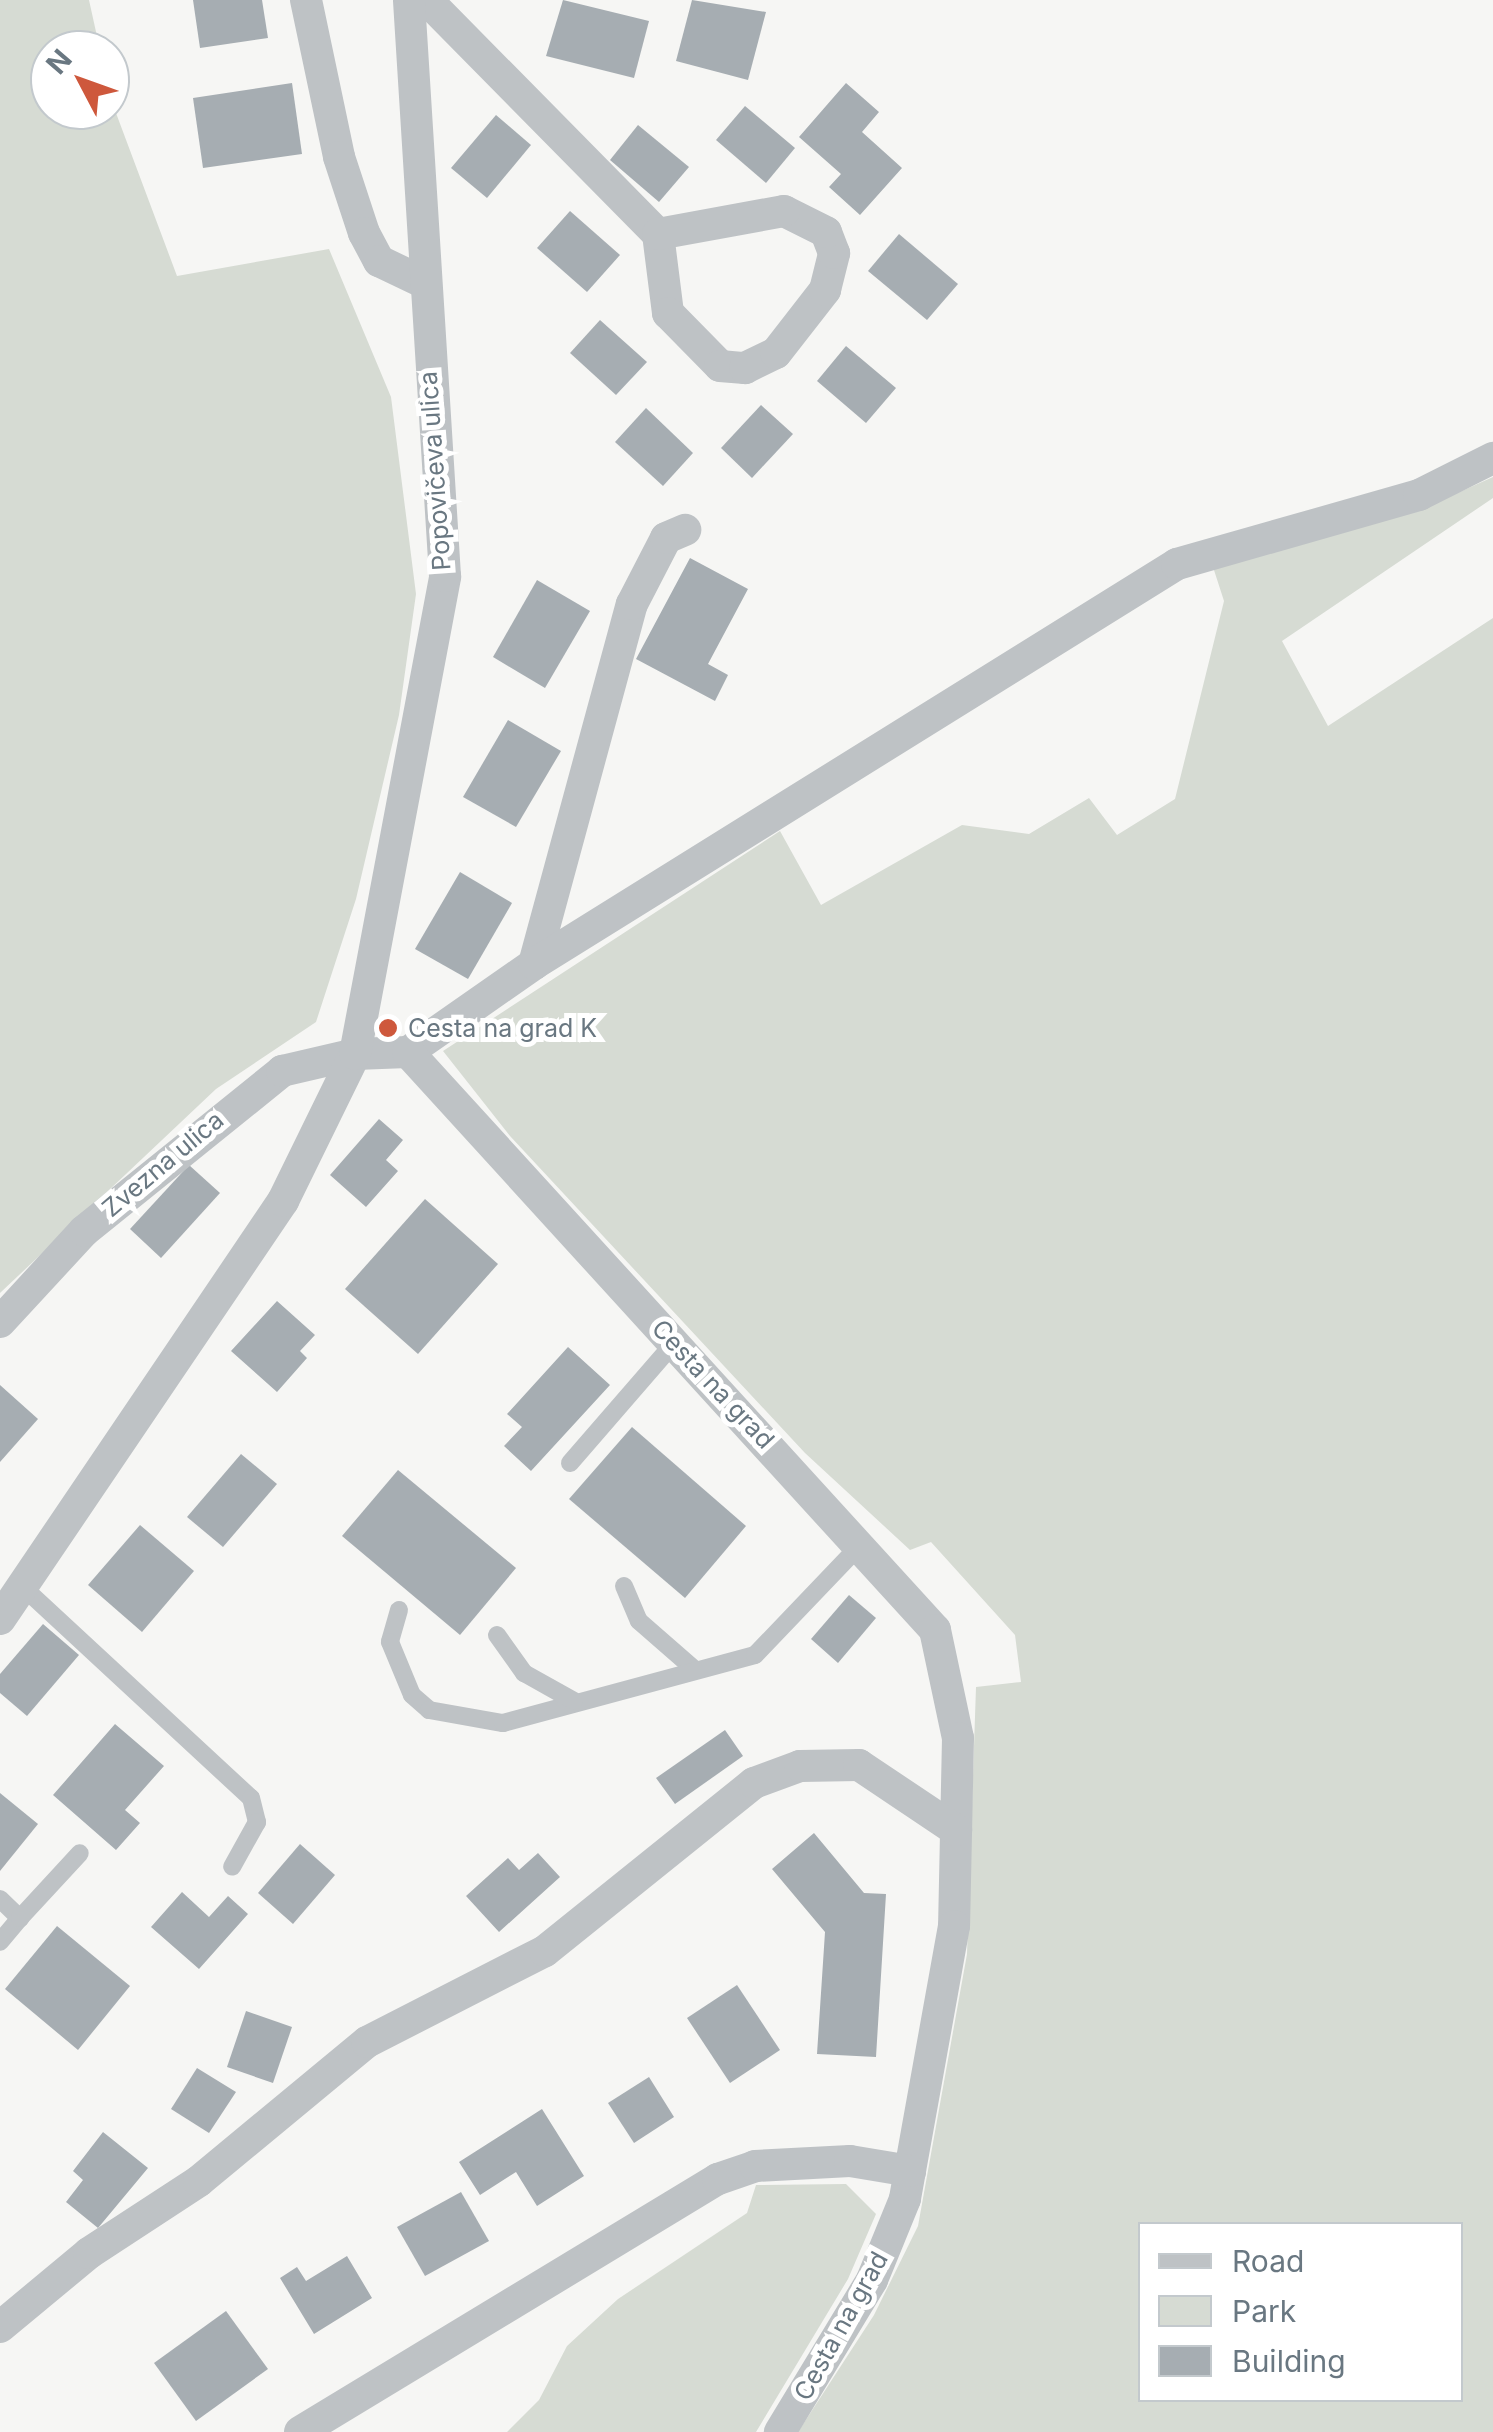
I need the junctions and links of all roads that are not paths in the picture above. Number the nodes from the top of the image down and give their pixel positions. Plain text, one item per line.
1 (306, 0) edge
2 (409, 0) edge
3 (427, 0) edge
4 (658, 234) junction
5 (421, 281) junction
6 (1493, 458) edge
7 (685, 530) dead end
8 (534, 964) junction
9 (408, 1052) junction
10 (355, 1054) junction
11 (0, 1322) edge
12 (674, 1343) junction
13 (570, 1463) dead end
14 (863, 1543) junction
15 (624, 1586) dead end
16 (24, 1588) junction
17 (399, 1610) dead end
18 (0, 1619) edge
19 (497, 1635) dead end
20 (694, 1669) junction
21 (574, 1702) junction
22 (956, 1830) junction
23 (80, 1854) dead end
24 (232, 1866) dead end
25 (0, 1900) edge
26 (20, 1918) junction
27 (0, 1942) edge
28 (910, 2170) junction
29 (0, 2327) edge
30 (300, 2432) edge
31 (780, 2432) edge

1 - 5 street
2 - 5 street, Popovičeva ulica
3 - 4 street
4 - 4 street
5 - 10 street, Popovičeva ulica
6 - 8 street
7 - 8 street
8 - 9 street
9 - 10 street
9 - 12 street, Cesta na grad
10 - 11 street, Zvezna ulica
10 - 16 street
12 - 13 lane
12 - 14 street, Cesta na grad
14 - 20 lane
14 - 22 street, Cesta na grad
15 - 20 lane
16 - 18 street
16 - 24 lane
17 - 21 lane
19 - 21 lane
20 - 21 lane
22 - 28 street, Cesta na grad
22 - 29 street
23 - 26 lane
25 - 26 lane
26 - 27 lane
28 - 30 street
28 - 31 street, Cesta na grad

